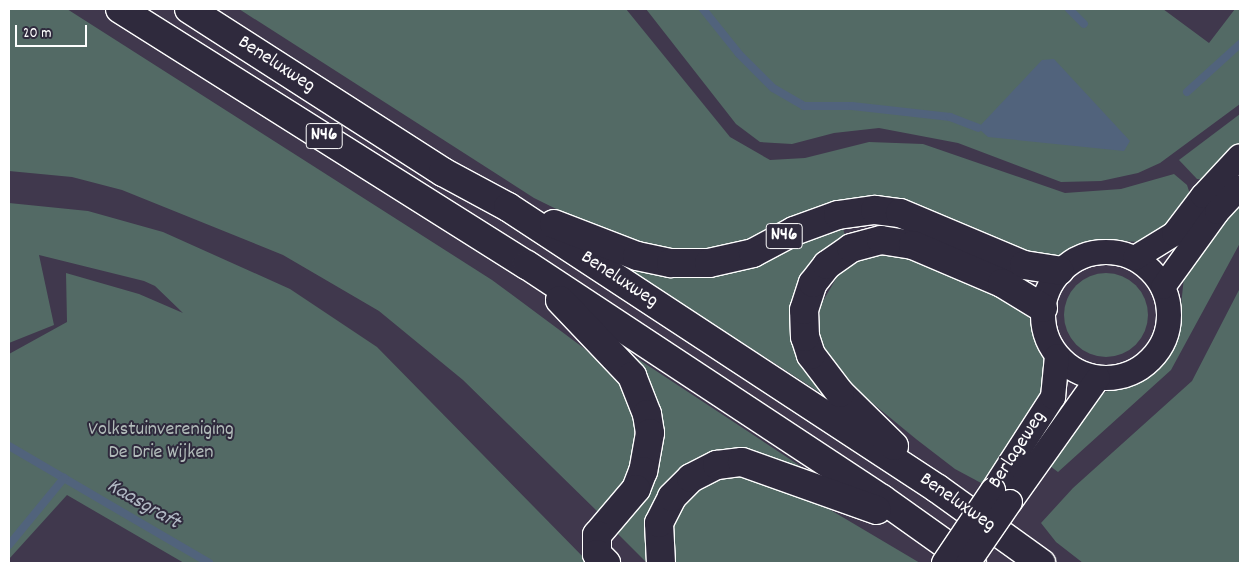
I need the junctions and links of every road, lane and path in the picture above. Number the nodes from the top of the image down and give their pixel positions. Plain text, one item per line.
1 (120, 9) edge
2 (190, 9) edge
3 (1240, 156) edge
4 (1240, 187) edge
5 (508, 207) junction
6 (1134, 258) junction
7 (527, 265) junction
8 (1060, 271) junction
9 (1163, 287) junction
10 (1043, 308) junction
11 (1057, 356) junction
12 (1098, 378) junction
13 (938, 488) junction
14 (1001, 496) junction
15 (919, 525) junction
16 (606, 563) edge
17 (661, 563) edge
18 (944, 563) edge
19 (970, 563) edge
20 (1041, 563) edge

1 - 7 highway, Beneluxweg / N46
2 - 5 highway, Beneluxweg / N46
3 - 6 street
4 - 9 street
5 - 8 highway, N46
5 - 13 highway, Beneluxweg / N46
6 - 8 street
6 - 9 street
7 - 15 highway, Beneluxweg / N46
7 - 16 highway, N46
8 - 10 street
9 - 12 street
10 - 11 street
10 - 13 highway, N46
11 - 12 street
11 - 14 street, Berlageweg
12 - 14 street, Berlageweg
13 - 20 highway, Beneluxweg / N46
14 - 18 street, Berlageweg, bridge
14 - 19 street, Berlageweg, bridge
15 - 17 highway, N46
15 - 19 highway, Beneluxweg / N46

